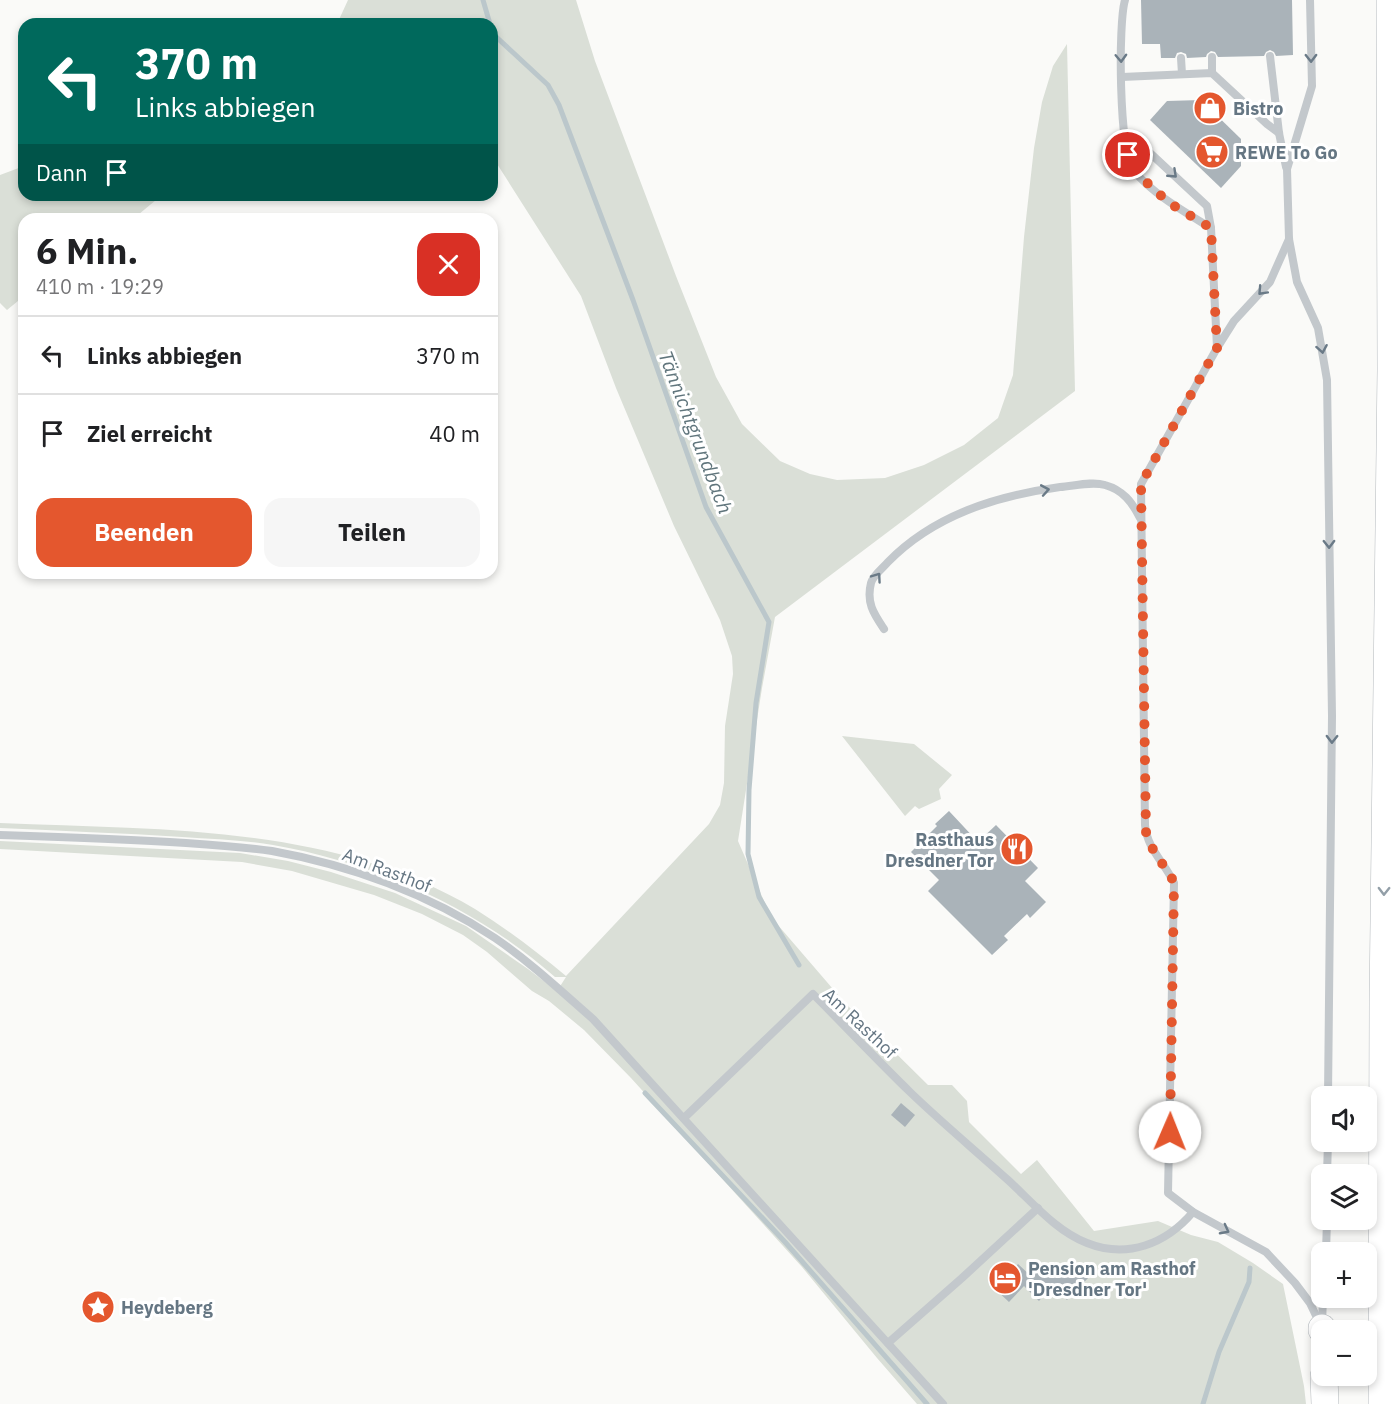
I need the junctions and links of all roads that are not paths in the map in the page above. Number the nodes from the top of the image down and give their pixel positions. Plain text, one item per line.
1 (1125, 0) edge
2 (1310, 0) edge
3 (1390, 0) edge
4 (1270, 56) dead end
5 (1212, 57) dead end
6 (1181, 58) dead end
7 (1212, 73) junction
8 (1182, 74) junction
9 (1122, 77) junction
10 (1279, 133) junction
11 (1125, 142) junction
12 (1287, 169) junction
13 (1211, 228) junction
14 (1288, 239) junction
15 (1217, 348) junction
16 (1141, 520) junction
17 (884, 629) dead end
18 (0, 835) edge
19 (1328, 1086) edge
20 (684, 1118) junction
21 (1038, 1208) junction
22 (1192, 1212) junction
23 (1318, 1320) edge
24 (888, 1343) junction
25 (1324, 1386) edge
26 (943, 1404) edge
27 (1325, 1404) edge
28 (1382, 1404) edge

1 -> 9 lane
2 -> 12 lane
3 -> 28 highway
4 - 10 lane
5 - 7 lane
6 - 8 lane
7 - 8 lane
7 - 10 lane
8 - 9 lane
9 - 11 lane
10 - 12 lane
11 - 13 lane
11 -> 13 lane
12 - 14 lane
13 - 15 lane
14 -> 15 lane
14 -> 19 lane
15 - 16 lane
17 -> 16 lane
16 - 22 lane
18 - 20 lane, Am Rasthof
20 - 21 lane, Am Rasthof
20 - 24 lane, Am Rasthof
21 - 22 lane
21 - 24 lane
22 -> 23 lane
24 - 26 lane, Am Rasthof
25 - 27 highway

